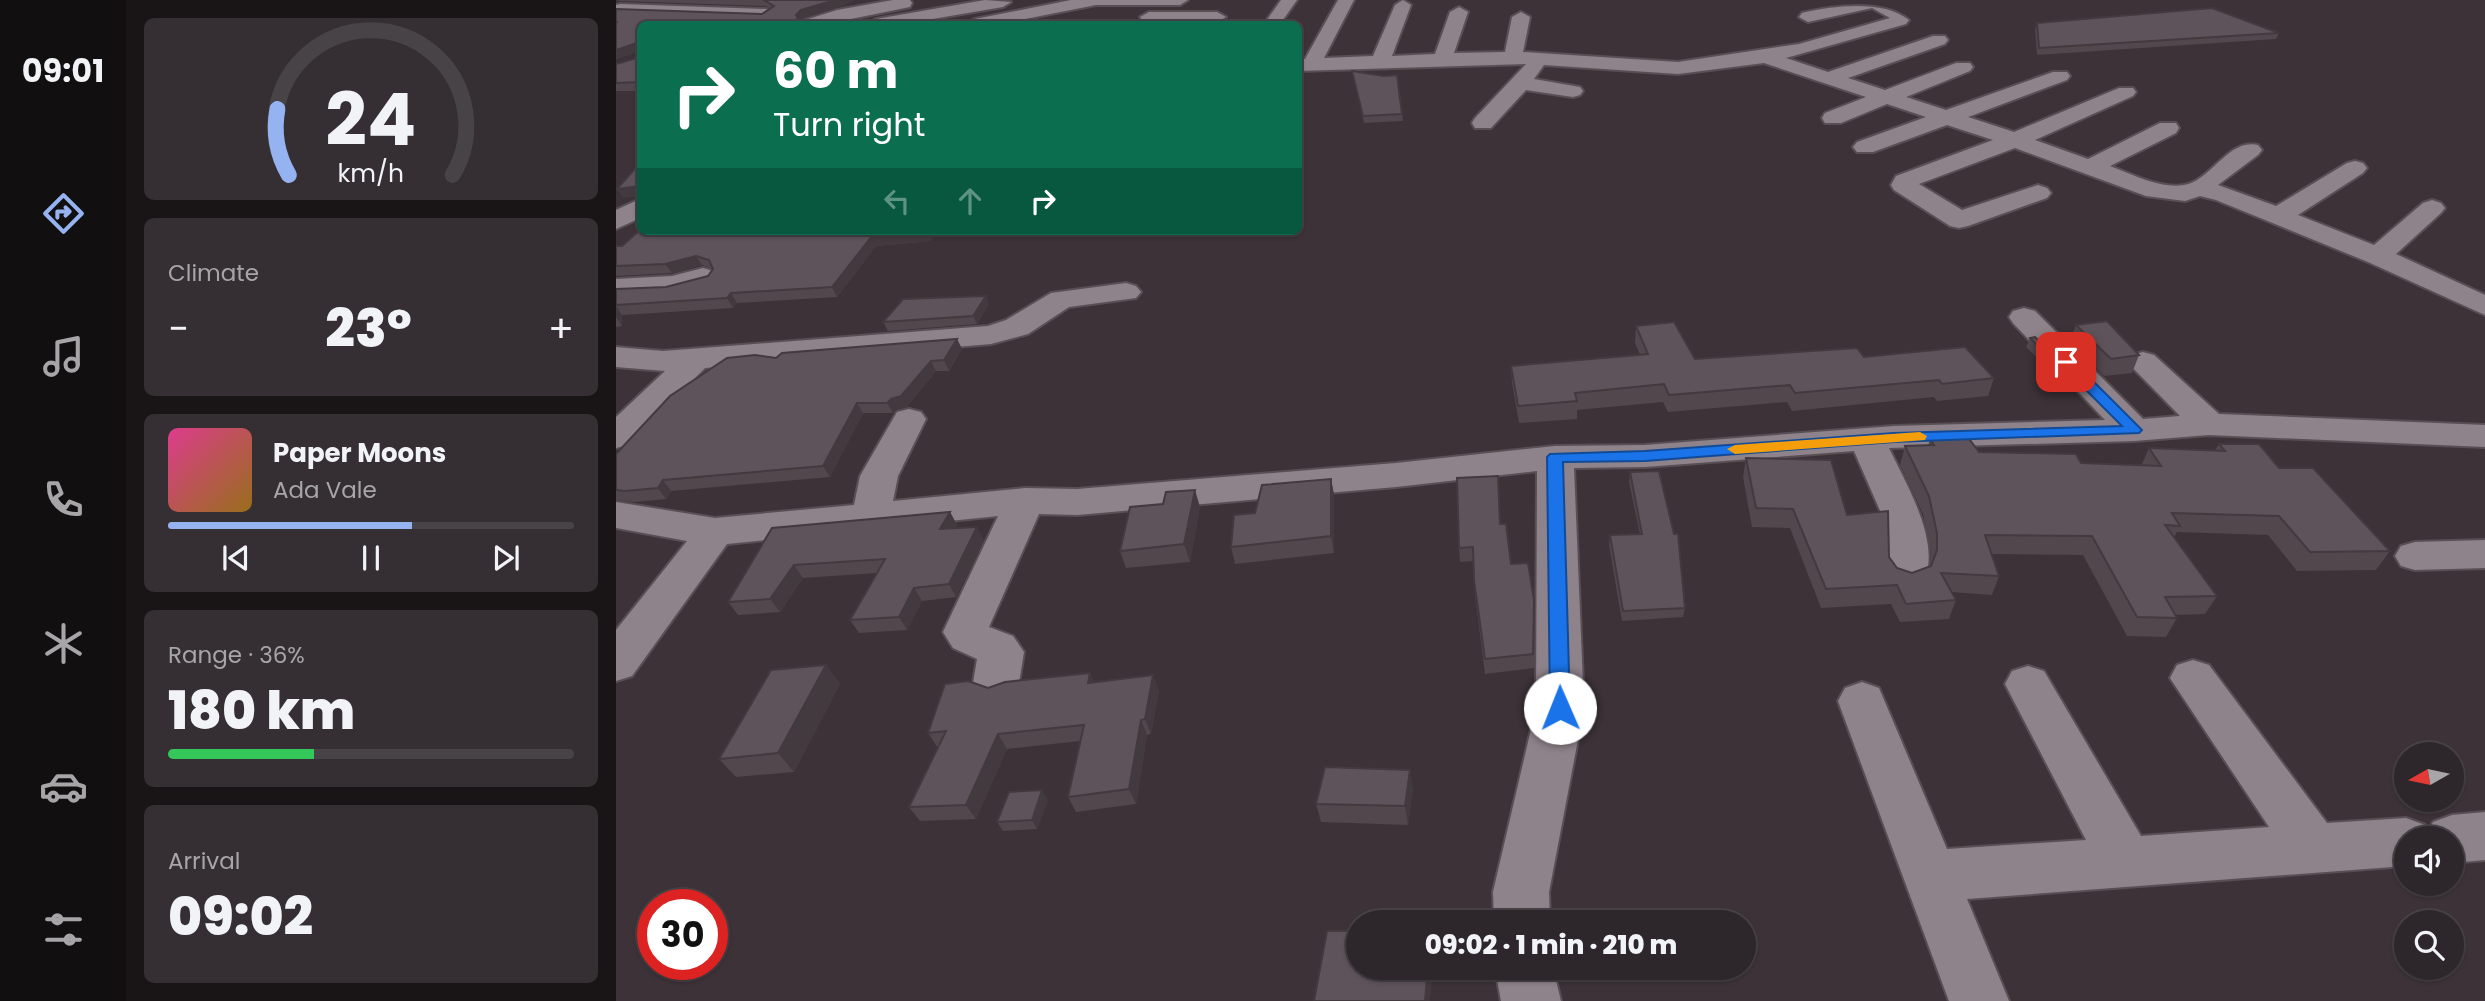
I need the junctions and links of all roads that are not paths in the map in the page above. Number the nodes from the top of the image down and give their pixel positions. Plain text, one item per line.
1 (921, 0) edge
2 (1180, 0) edge
3 (1289, 0) edge
4 (1346, 0) edge
5 (1873, 1) edge
6 (783, 5) edge
7 (1403, 5) dead end
8 (620, 9) edge
9 (1011, 9) edge
10 (1459, 12) dead end
11 (766, 14) junction
12 (1218, 16) edge
13 (1521, 17) dead end
14 (1808, 17) dead end
15 (751, 21) edge
16 (820, 21) edge
17 (903, 21) edge
18 (982, 21) edge
19 (1274, 21) edge
20 (1939, 40) dead end
21 (1730, 42) dead end
22 (1513, 57) junction
23 (1765, 57) junction
24 (1539, 59) junction
25 (1442, 60) junction
26 (1380, 62) junction
27 (1305, 65) edge
28 (1963, 67) dead end
29 (2060, 76) dead end
30 (1829, 78) junction
31 (1521, 83) junction
32 (1573, 91) dead end
33 (2126, 92) dead end
34 (1881, 97) junction
35 (1833, 118) dead end
36 (1947, 118) junction
37 (1482, 123) dead end
38 (2168, 128) dead end
39 (2015, 141) junction
40 (1865, 147) dead end
41 (2250, 150) dead end
42 (2090, 167) junction
43 (2354, 168) dead end
44 (2199, 188) junction
45 (2038, 193) dead end
46 (2432, 208) dead end
47 (637, 209) edge
48 (2280, 215) junction
49 (616, 221) edge
50 (2378, 256) junction
51 (703, 277) edge
52 (616, 288) edge
53 (1126, 292) dead end
54 (2481, 299) edge
55 (2024, 317) dead end
56 (616, 357) edge
57 (696, 359) junction
58 (2143, 362) dead end
59 (909, 419) dead end
60 (2209, 424) junction
61 (2134, 430) junction
62 (2485, 436) edge
63 (616, 437) edge
64 (1867, 439) junction
65 (1555, 457) junction
66 (1025, 501) junction
67 (616, 515) edge
68 (871, 516) junction
69 (715, 532) junction
70 (2485, 554) edge
71 (2415, 556) dead end
72 (1907, 574) edge
73 (616, 663) edge
74 (2193, 678) dead end
75 (996, 683) edge
76 (2028, 684) dead end
77 (1862, 701) dead end
78 (2485, 836) edge
79 (2464, 838) edge
80 (2394, 843) edge
81 (2314, 848) junction
82 (2127, 863) junction
83 (1931, 876) junction
84 (1522, 910) edge
85 (1527, 980) edge
86 (1531, 1001) edge
87 (1979, 1001) edge

1 - 16 street
2 - 9 street
3 - 19 street
4 - 27 street
5 - 14 street
5 - 23 street
6 - 11 street
7 - 26 street
8 - 11 street
9 - 12 street
9 - 17 street
9 - 18 street
10 - 25 street
11 - 15 street
13 - 22 street
20 - 30 street
21 - 23 street
22 - 24 street
22 - 25 street
23 - 24 street
23 - 30 street
24 - 31 street
25 - 26 street
26 - 27 street
28 - 34 street
29 - 36 street
30 - 34 street
31 - 32 street
31 - 37 street
33 - 39 street
34 - 35 street
34 - 36 street
36 - 39 street
36 - 40 street
38 - 42 street
39 - 42 street
39 - 45 street
41 - 44 street
42 - 44 street
43 - 48 street
44 - 48 street
46 - 50 street
47 - 49 street
48 - 50 street
50 - 54 street
51 - 52 street
53 - 57 street
55 - 61 street
56 - 57 street
57 - 63 street
58 - 60 street
59 - 68 street
60 - 61 street
60 - 62 street
61 - 64 street
64 - 65 street
64 - 72 street
65 - 66 street
65 - 84 street
66 - 68 street
66 - 75 street
67 - 69 street
68 - 69 street
69 - 73 street
70 - 71 street
74 - 81 street
76 - 82 street
77 - 83 street
78 - 79 street
80 - 81 street
81 - 82 street
82 - 83 street
83 - 87 street
85 - 86 street

